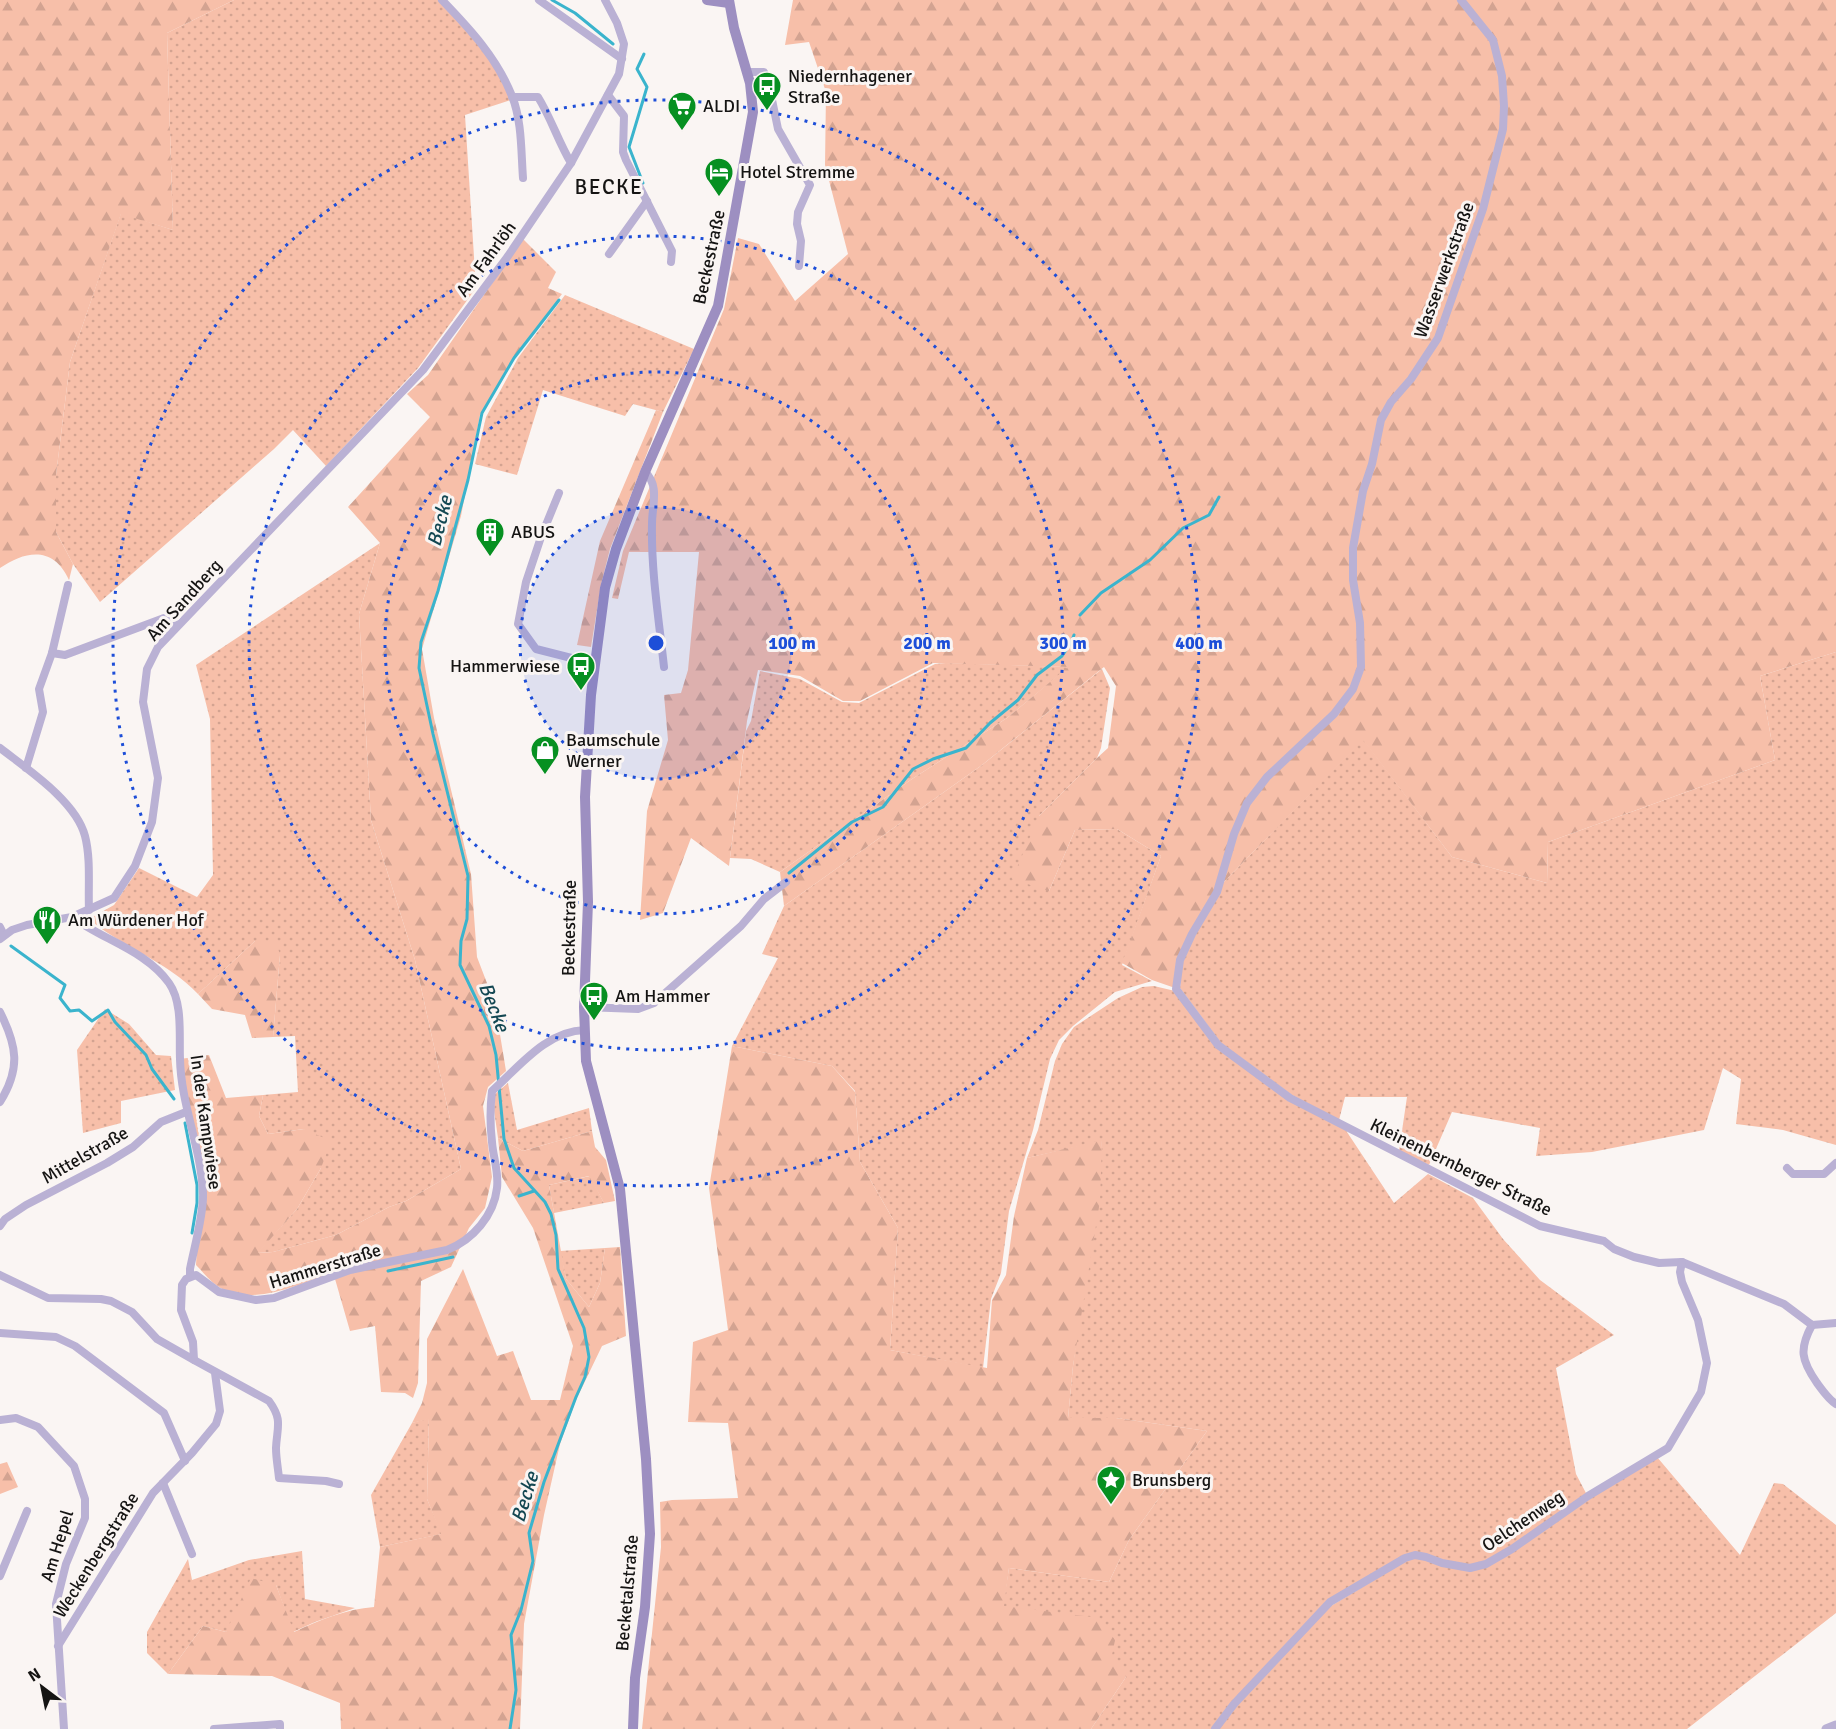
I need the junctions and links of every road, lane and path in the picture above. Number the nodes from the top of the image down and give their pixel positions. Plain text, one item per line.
1 (442, 0) edge
2 (539, 0) edge
3 (605, 0) edge
4 (706, 0) edge
5 (1461, 0) edge
6 (729, 1) edge
7 (622, 59) junction
8 (747, 72) junction
9 (608, 95) junction
10 (513, 97) junction
11 (571, 163) junction
12 (523, 178) dead end
13 (647, 201) junction
14 (609, 254) dead end
15 (671, 262) dead end
16 (799, 266) dead end
17 (423, 370) joint
18 (645, 472) junction
19 (559, 493) dead end
20 (68, 585) dead end
21 (178, 625) junction
22 (51, 653) junction
23 (595, 664) junction
24 (664, 668) dead end
25 (0, 748) edge
26 (26, 768) junction
27 (786, 882) dead end
28 (89, 909) junction
29 (72, 916) junction
30 (1, 933) edge
31 (1176, 989) joint
32 (584, 1007) junction
33 (0, 1011) edge
34 (585, 1030) junction
35 (0, 1102) edge
36 (186, 1112) junction
37 (1836, 1163) edge
38 (1787, 1168) dead end
39 (0, 1226) edge
40 (1682, 1262) junction
41 (0, 1275) edge
42 (190, 1276) junction
43 (1836, 1323) edge
44 (1812, 1325) junction
45 (0, 1333) edge
46 (194, 1360) junction
47 (215, 1373) junction
48 (1836, 1404) edge
49 (0, 1420) edge
50 (646, 1459) joint
51 (185, 1461) junction
52 (163, 1483) junction
53 (339, 1484) dead end
54 (27, 1511) dead end
55 (192, 1554) dead end
56 (0, 1576) edge
57 (58, 1646) junction
58 (1836, 1725) edge
59 (279, 1727) edge
60 (64, 1729) edge
61 (214, 1729) edge
62 (633, 1729) edge
63 (1215, 1729) edge
64 (1826, 1729) edge

1 - 10 street
2 - 7 street
3 - 7 street, Am Fahrlöh
4 - 6 main road
5 - 31 street, Wasserwerkstraße
6 - 8 main road
7 - 9 street, Am Fahrlöh
8 - 16 street
8 - 18 main road, Beckestraße
9 - 11 street, Am Fahrlöh
9 - 13 street
10 - 11 street
10 - 12 street
11 - 17 street, Am Fahrlöh
13 - 14 street
13 - 15 street
17 - 21 street, Am Sandberg
18 - 23 main road, Beckestraße
18 - 24 street
19 - 23 street
20 - 22 street
21 - 22 street
21 - 28 street, Am Sandberg
22 - 26 street
23 - 32 main road, Beckestraße
25 - 26 street
26 - 28 street
27 - 32 street
28 - 29 street, Am Sandberg
29 - 30 street, Am Sandberg
29 - 36 street, In der Kampwiese
31 - 40 street, Kleinenbernberger Straße
32 - 34 main road, Beckestraße
33 - 35 street
34 - 42 street, Hammerstraße
34 - 50 main road, Beckestraße
36 - 39 street, Mittelstraße
36 - 42 street, In der Kampwiese
37 - 38 street
40 - 44 street, Kleinenbernberger Straße
40 - 63 street, Oelchenweg
41 - 46 street
42 - 46 street
43 - 44 street
44 - 48 street
45 - 51 street
46 - 47 street
47 - 51 street, Weckenbergstraße
47 - 53 street
49 - 57 street, Am Hepel
50 - 62 main road, Becketalstraße
51 - 52 street, Weckenbergstraße
52 - 55 street, Weckenbergstraße
52 - 57 street, Weckenbergstraße
54 - 56 street
57 - 60 street, Am Hepel
58 - 64 street
59 - 61 street

